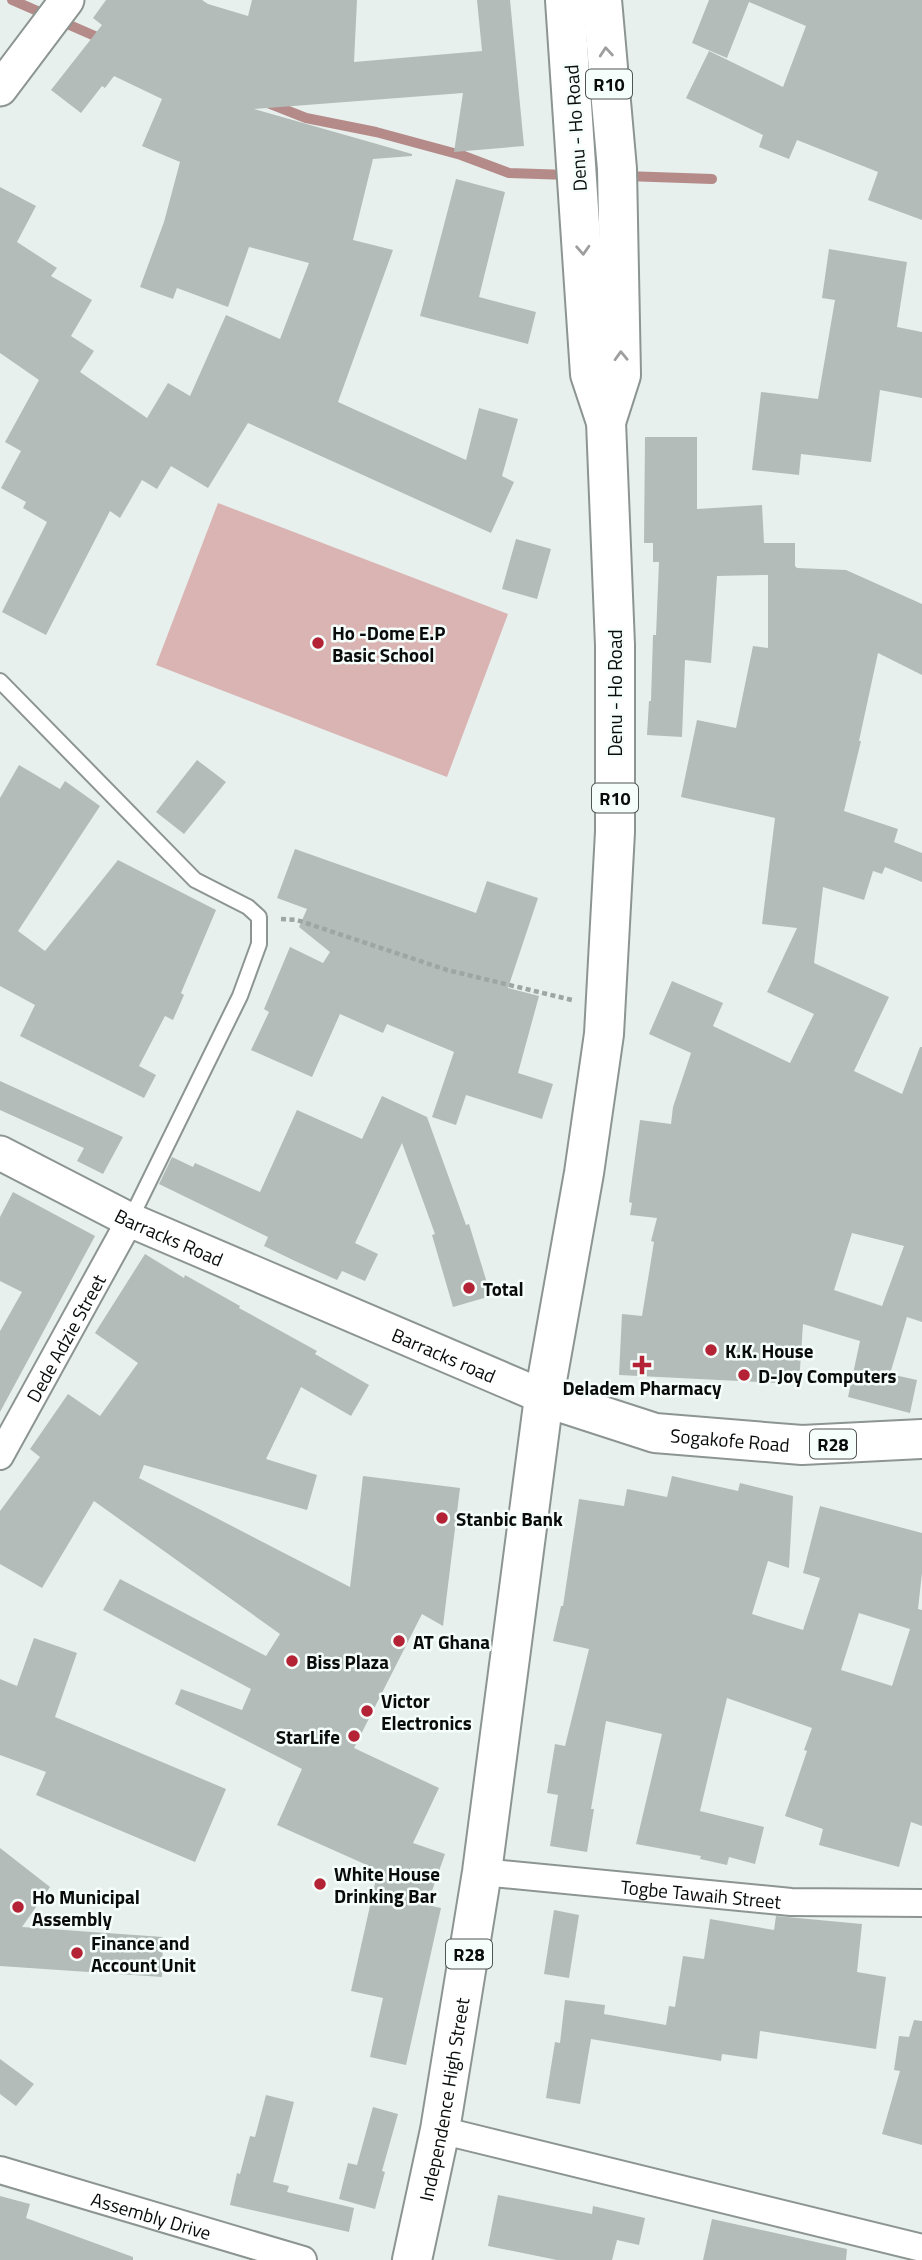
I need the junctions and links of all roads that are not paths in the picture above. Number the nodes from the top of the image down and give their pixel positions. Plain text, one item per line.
1 (565, 0) edge
2 (602, 0) edge
3 (66, 2) edge
4 (0, 89) edge
5 (606, 422) junction
6 (0, 681) edge
7 (0, 1153) edge
8 (130, 1220) junction
9 (344, 1313) joint
10 (544, 1397) junction
11 (922, 1439) edge
12 (0, 1455) edge
13 (482, 1872) junction
14 (922, 1903) edge
15 (440, 2130) junction
16 (0, 2170) edge
17 (922, 2248) edge
18 (303, 2260) edge
19 (412, 2260) edge

1 -> 5 main road, Denu - Ho Road / R10
5 -> 2 main road, Denu - Ho Road / R10
3 - 4 street
5 - 10 main road, Denu - Ho Road / R10
6 - 8 lane
7 - 8 street, Barracks Road
8 - 9 street, Barracks Road
8 - 12 street, Dede Adzie Street
9 - 10 street, Barracks road
10 - 11 main road, Sogakofe Road / R28
10 - 13 main road, Independence High Street / R28
13 - 14 street, Togbe Tawaih Street
13 - 15 main road, Independence High Street / R28
15 - 17 street
15 - 19 main road, Independence High Street / R28
16 - 18 street, Assembly Drive

